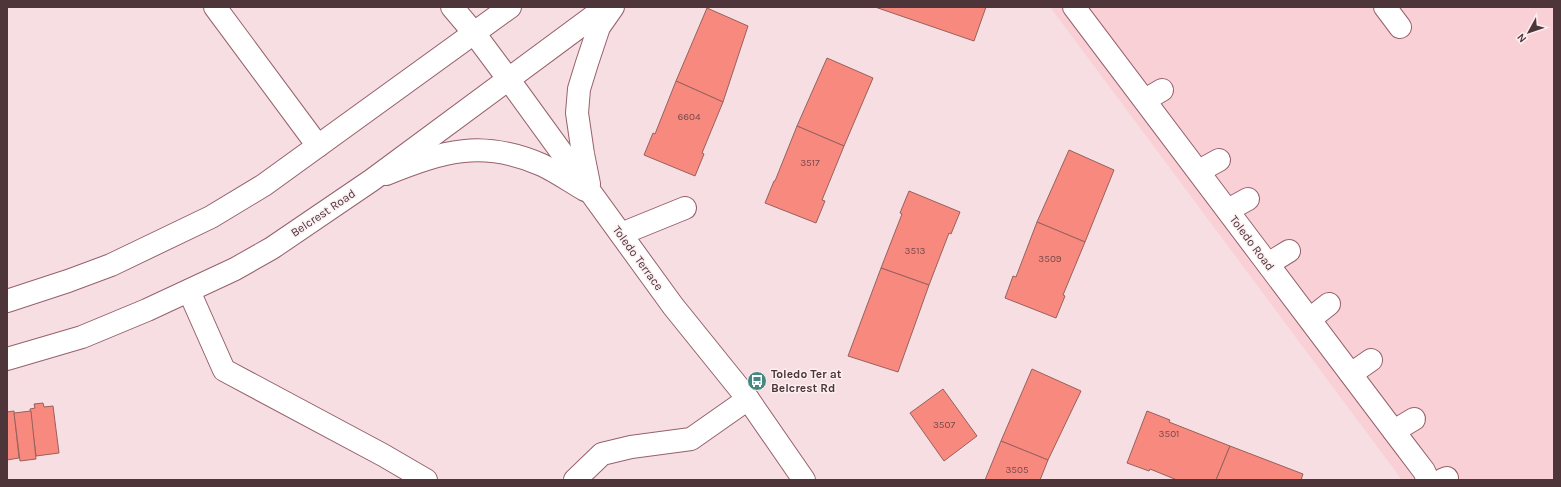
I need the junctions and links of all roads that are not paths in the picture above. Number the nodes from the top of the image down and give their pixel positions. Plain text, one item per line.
1 (215, 7) edge
2 (452, 7) edge
3 (510, 7) edge
4 (606, 7) edge
5 (613, 7) edge
6 (1074, 7) edge
7 (1385, 7) edge
8 (1400, 27) dead end
9 (474, 33) junction
10 (509, 80) junction
11 (318, 146) junction
12 (1219, 160) dead end
13 (1199, 172) junction
14 (372, 180) junction
15 (591, 193) junction
16 (1248, 199) dead end
17 (685, 208) dead end
18 (1228, 210) junction
19 (621, 234) junction
20 (1289, 252) dead end
21 (1268, 264) junction
22 (189, 291) junction
23 (7, 301) edge
24 (1329, 304) dead end
25 (1310, 319) junction
26 (7, 359) edge
27 (1371, 360) dead end
28 (1351, 374) junction
29 (748, 399) junction
30 (1414, 419) dead end
31 (1394, 431) junction
32 (1439, 479) edge
33 (426, 480) edge
34 (575, 480) edge
35 (804, 480) edge

1 - 11 street
2 - 9 street, Toledo Terrace
3 - 9 street
4 - 10 street, Belcrest Road
5 - 15 street
6 - 13 street, Toledo Road
7 - 8 street
9 - 10 street, Toledo Terrace
9 - 11 street
10 - 14 street, Belcrest Road
10 - 15 street, Toledo Terrace
11 - 23 street
12 - 13 street
13 - 18 street, Toledo Road
14 - 15 street
14 - 22 street, Belcrest Road
15 - 19 street, Toledo Terrace
16 - 18 street
17 - 19 street
18 - 21 street, Toledo Road
19 - 29 street, Toledo Terrace
20 - 21 street
21 - 25 street, Toledo Road
22 - 26 street, Belcrest Road
22 - 33 street
24 - 25 street
25 - 28 street, Toledo Road
27 - 28 street
28 - 31 street, Toledo Road
29 - 34 street
29 - 35 street, Toledo Terrace
30 - 31 street
31 - 32 street, Toledo Road

